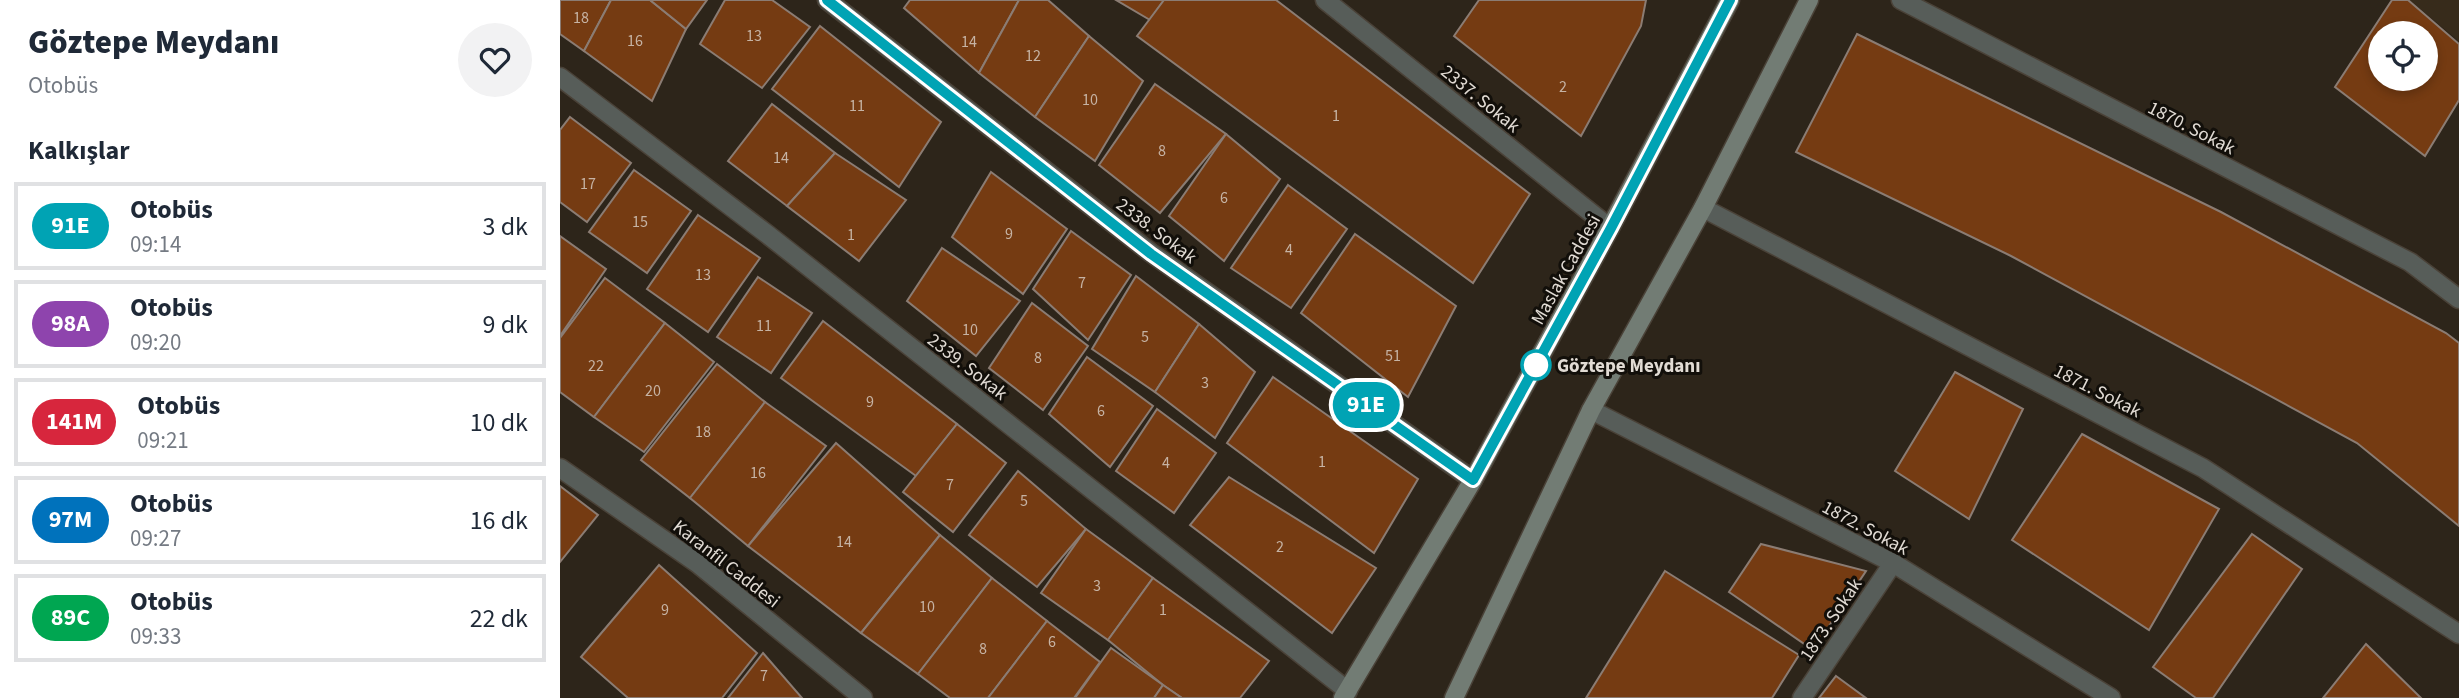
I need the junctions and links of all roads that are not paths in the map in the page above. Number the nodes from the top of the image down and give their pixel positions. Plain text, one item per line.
1 (827, 0) edge
2 (1325, 0) edge
3 (1730, 0) edge
4 (1809, 0) edge
5 (1901, 0) edge
6 (560, 77) edge
7 (1703, 208) junction
8 (1611, 228) junction
9 (2459, 299) edge
10 (1591, 410) junction
11 (560, 468) edge
12 (1473, 480) junction
13 (1893, 564) junction
14 (2459, 634) edge
15 (2092, 694) edge
16 (1345, 695) edge
17 (863, 698) edge
18 (1454, 698) edge
19 (1802, 698) edge
20 (2111, 698) edge

1 - 12 street, 2338. Sokak
2 - 8 street, 2337. Sokak
3 - 8 main road, Maslak Caddesi
4 - 7 main road
5 - 9 street, 1870. Sokak
6 - 16 street, 2339. Sokak
7 - 10 main road
7 - 14 street, 1871. Sokak
8 - 12 main road, Maslak Caddesi
10 - 13 street, 1872. Sokak
10 - 18 main road
11 - 17 street, Karanfil Caddesi
12 - 16 main road, Maslak Caddesi
13 - 15 street, 1872. Sokak
13 - 19 street, 1873. Sokak
15 - 20 street, 1872. Sokak

